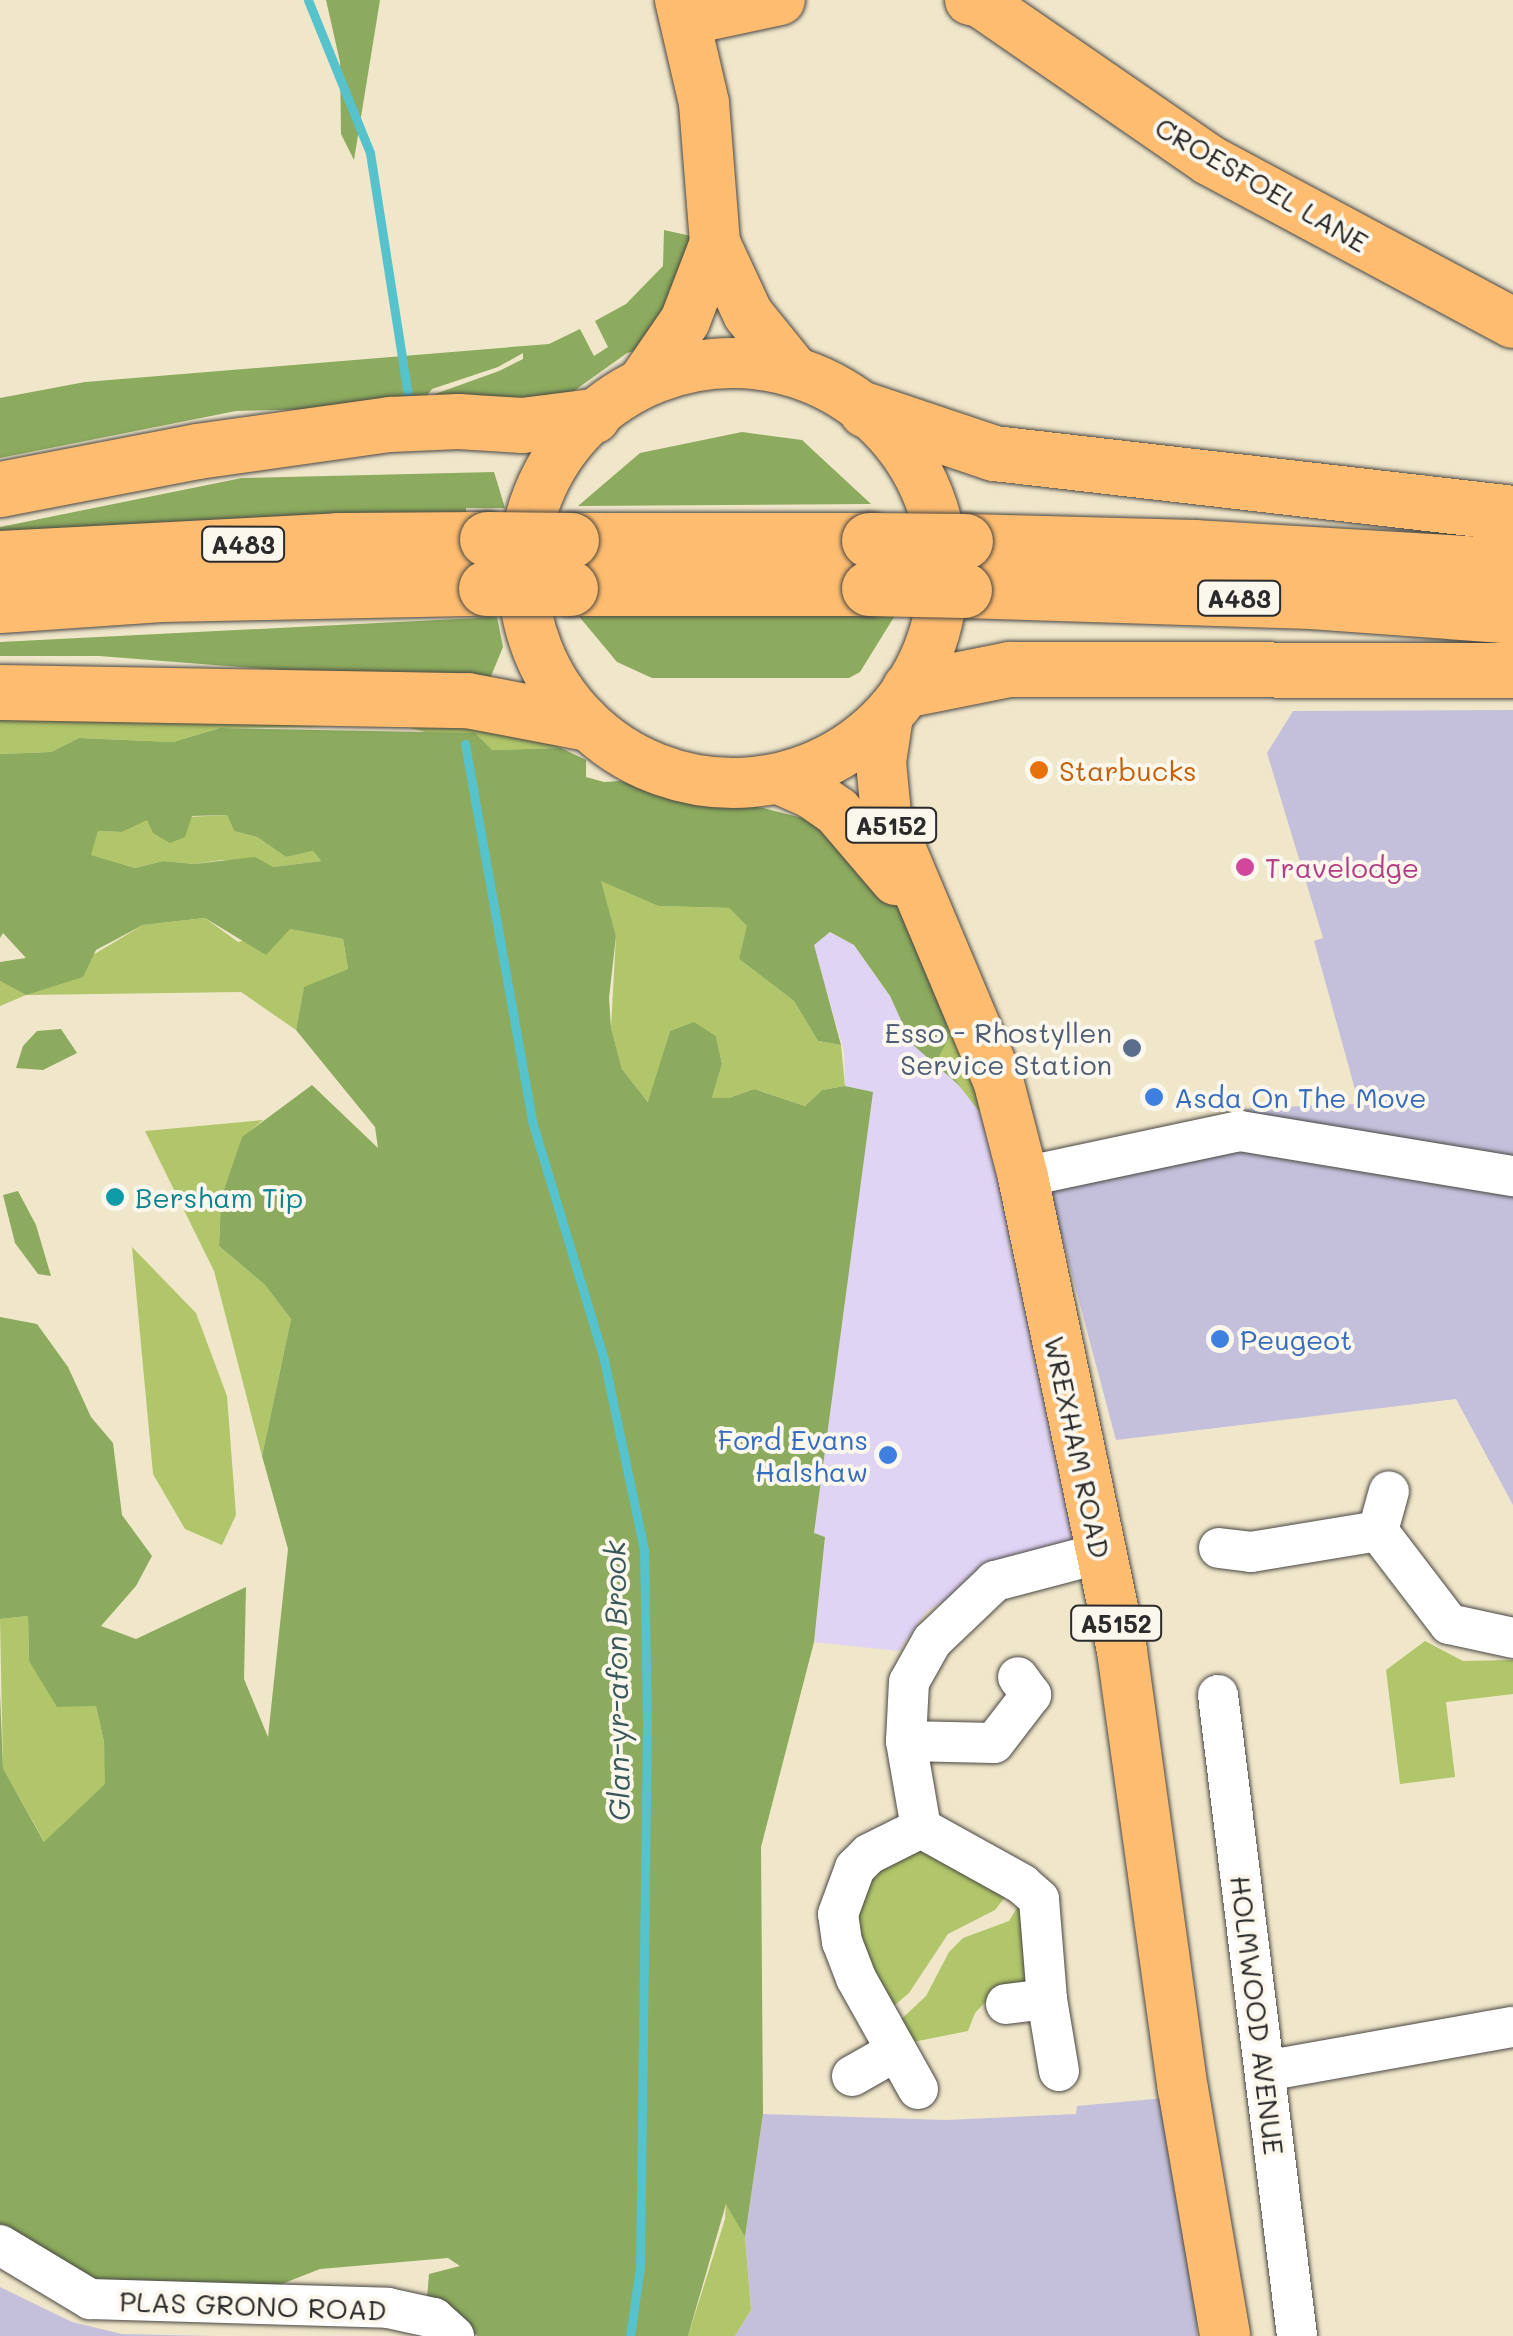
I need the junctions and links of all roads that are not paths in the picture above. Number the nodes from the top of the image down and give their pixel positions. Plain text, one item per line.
1 (780, 0) edge
2 (970, 0) edge
3 (683, 10) edge
4 (715, 242) junction
5 (1513, 323) edge
6 (794, 371) junction
7 (643, 382) junction
8 (866, 410) junction
9 (592, 416) junction
10 (0, 489) edge
11 (1513, 513) edge
12 (0, 558) edge
13 (487, 564) junction
14 (964, 565) junction
15 (1513, 566) edge
16 (0, 605) edge
17 (1513, 616) edge
18 (1513, 670) edge
19 (0, 692) edge
20 (898, 702) junction
21 (582, 722) junction
22 (779, 779) junction
23 (933, 928) junction
24 (1513, 1176) edge
25 (1023, 1177) junction
26 (1389, 1491) dead end
27 (1378, 1531) junction
28 (1101, 1553) junction
29 (1241, 1560) dead end
30 (1513, 1638) edge
31 (1018, 1677) dead end
32 (1218, 1695) dead end
33 (906, 1740) junction
34 (921, 1828) junction
35 (1047, 1999) junction
36 (1006, 2004) dead end
37 (1513, 2027) edge
38 (896, 2050) junction
39 (1059, 2071) dead end
40 (1265, 2071) junction
41 (852, 2076) dead end
42 (918, 2090) dead end
43 (0, 2244) edge
44 (454, 2336) edge
45 (1225, 2336) edge
46 (1297, 2336) edge

1 - 3 main road
2 - 5 main road, CROESFOEL LANE
3 - 4 main road
4 - 6 main road
4 - 7 main road
6 - 7 main road
6 - 8 main road
7 - 9 main road
8 - 11 highway
8 - 20 main road
9 - 10 highway
9 - 21 main road
12 - 13 highway, A483
13 - 14 highway, A483, bridge
13 - 16 highway, A483
14 - 15 highway, A483
14 - 17 highway, A483
18 - 20 highway
19 - 21 highway
20 - 22 main road
20 - 23 main road, WREXHAM ROAD / A5152
21 - 22 main road
22 - 23 main road, WREXHAM ROAD / A5152
23 - 25 main road, WREXHAM ROAD / A5152
24 - 25 street
25 - 28 main road, WREXHAM ROAD / A5152
26 - 27 street
27 - 29 street
27 - 30 street
28 - 33 street
28 - 45 main road, WREXHAM ROAD / A5152
31 - 33 street
32 - 40 street, HOLMWOOD AVENUE
33 - 34 street
34 - 35 street
34 - 38 street
35 - 36 street
35 - 39 street
37 - 40 street
38 - 41 street
38 - 42 street
40 - 46 street, HOLMWOOD AVENUE
43 - 44 street, PLAS GRONO ROAD

